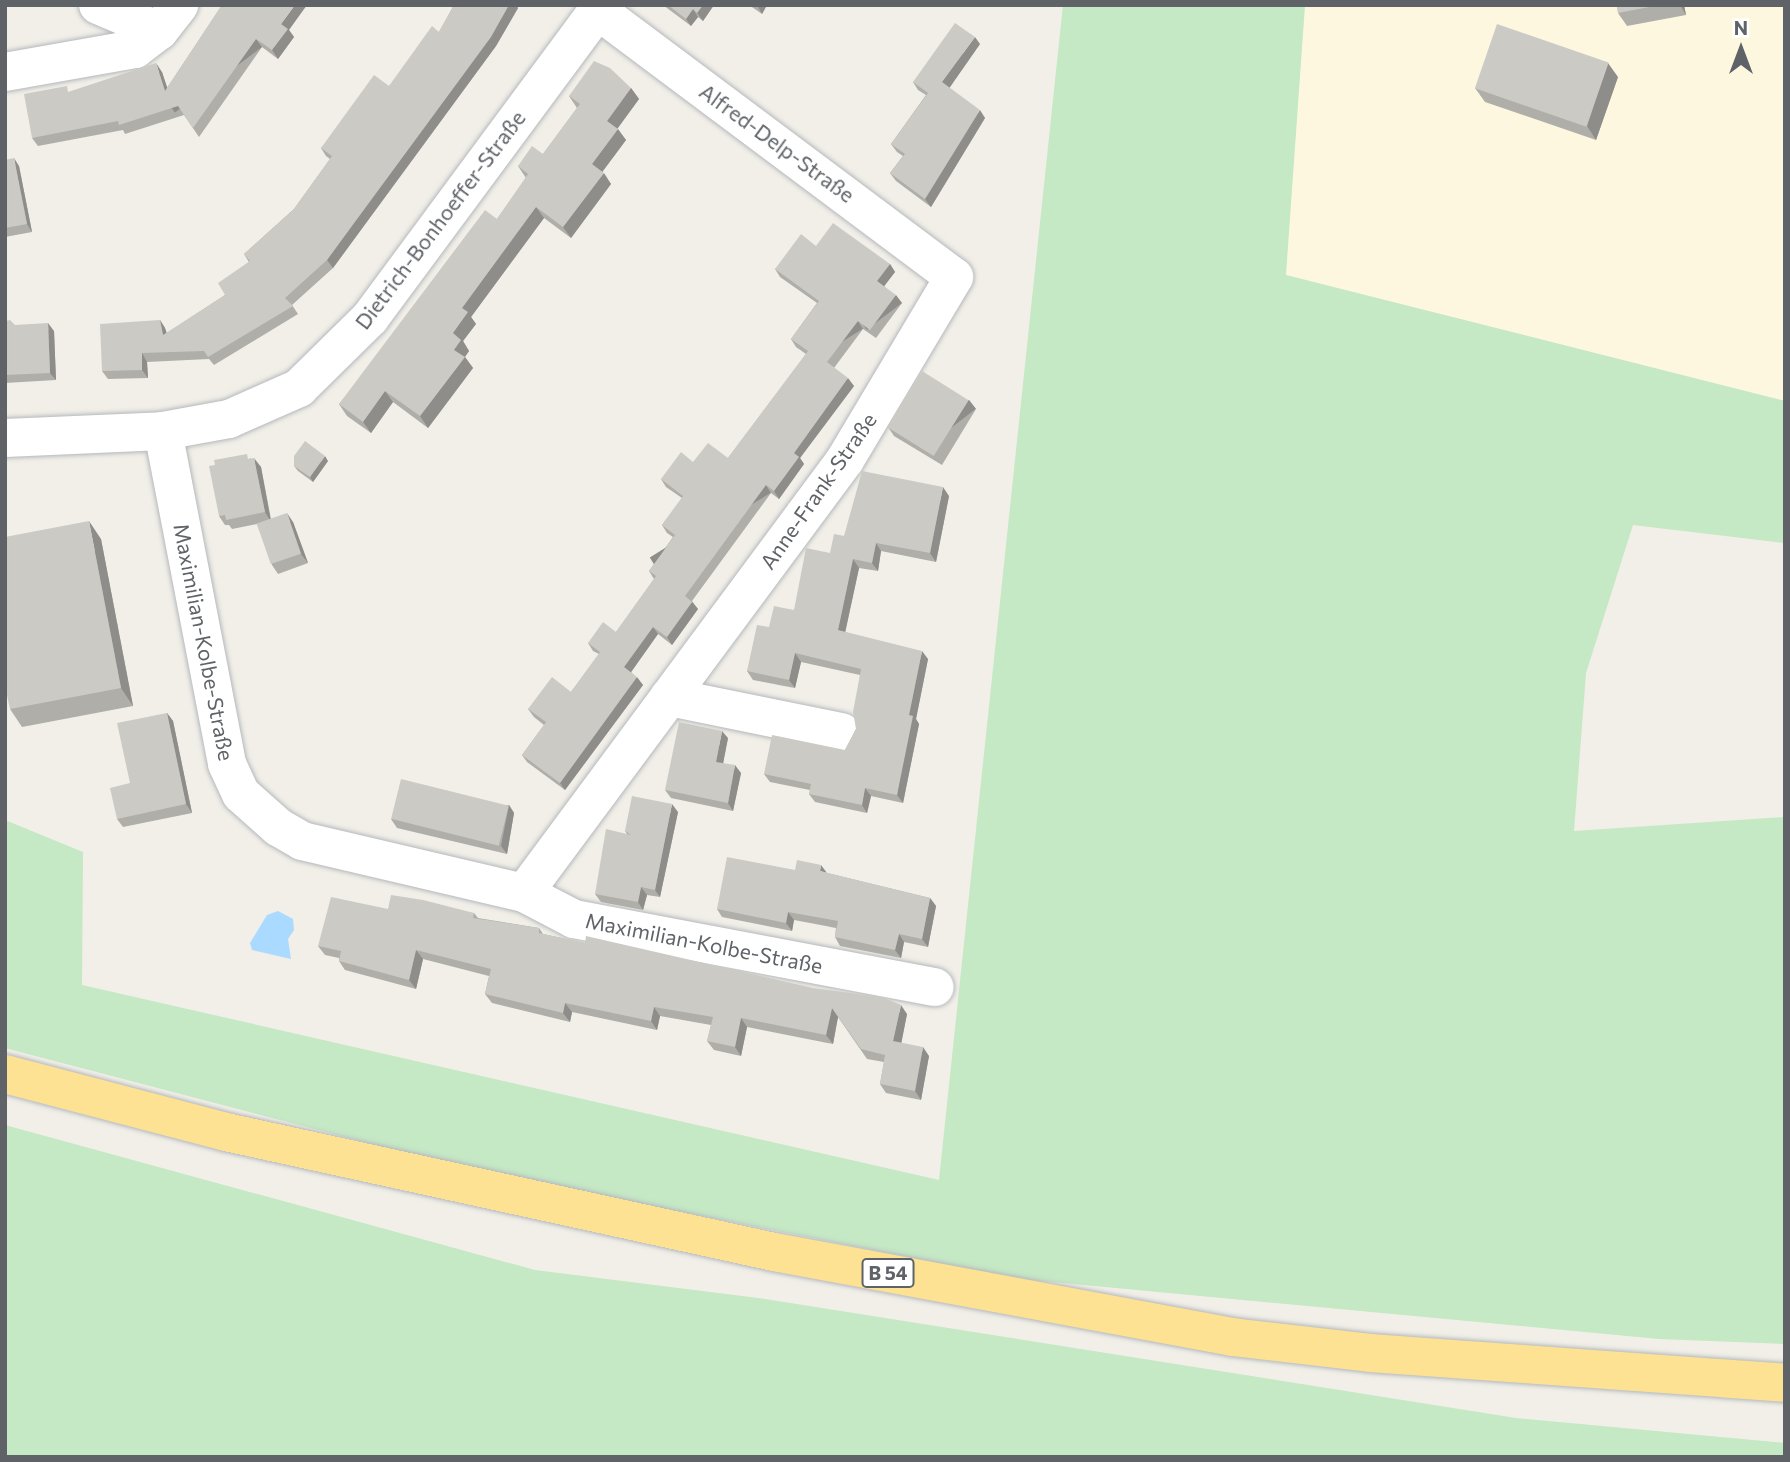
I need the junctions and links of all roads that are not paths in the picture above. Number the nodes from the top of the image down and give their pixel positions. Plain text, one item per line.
1 (98, 5) edge
2 (600, 8) edge
3 (169, 18) edge
4 (5, 72) edge
5 (954, 278) joint
6 (163, 431) junction
7 (5, 438) edge
8 (669, 697) junction
9 (841, 732) dead end
10 (524, 893) junction
11 (935, 987) dead end
12 (5, 1074) edge
13 (1785, 1383) edge

1 - 3 street
2 - 5 street, Alfred-Delp-Straße
2 - 6 street, Dietrich-Bonhoeffer-Straße
3 - 4 street
5 - 8 street, Anne-Frank-Straße
6 - 7 street, Dietrich-Bonhoeffer-Straße
6 - 10 street, Maximilian-Kolbe-Straße
8 - 9 street
8 - 10 street, Anne-Frank-Straße
10 - 11 street, Maximilian-Kolbe-Straße
12 - 13 highway, B 54

